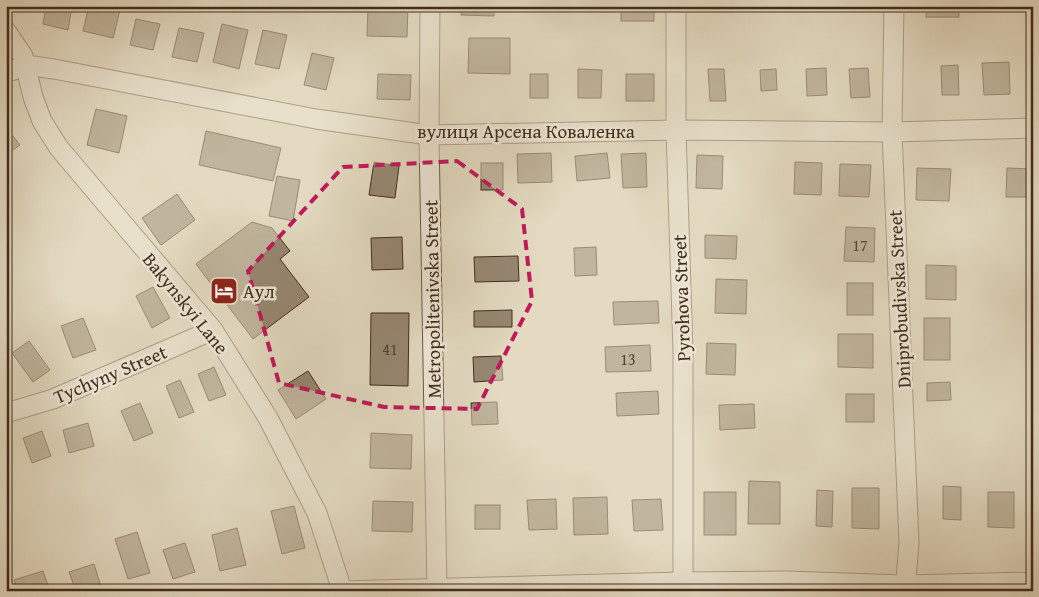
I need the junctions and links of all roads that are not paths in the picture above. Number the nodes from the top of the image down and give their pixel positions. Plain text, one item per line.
1 (430, 6) edge
2 (676, 6) edge
3 (894, 6) edge
4 (6, 31) edge
5 (26, 65) junction
6 (6, 73) edge
7 (1033, 128) edge
8 (676, 130) junction
9 (892, 132) junction
10 (429, 135) junction
11 (213, 330) junction
12 (6, 413) edge
13 (1033, 582) edge
14 (683, 586) edge
15 (905, 588) edge
16 (437, 589) edge
17 (341, 590) edge

1 - 10 street, Metropolitenivska Street
2 - 8 street, Pyrohova Street
3 - 9 street, Dniprobudivska Street
4 - 5 street, Bakynskyi Lane
5 - 6 street
5 - 10 street, вулиця Арсена Коваленка
5 - 11 street, Bakynskyi Lane
7 - 9 street, вулиця Арсена Коваленка
8 - 9 street, вулиця Арсена Коваленка
8 - 10 street, вулиця Арсена Коваленка
8 - 14 street, Pyrohova Street
9 - 15 street, Dniprobudivska Street
10 - 16 street, Metropolitenivska Street
11 - 12 street, Tychyny Street
11 - 17 street, Bakynskyi Lane
13 - 15 street
14 - 15 street
14 - 16 street
16 - 17 street

